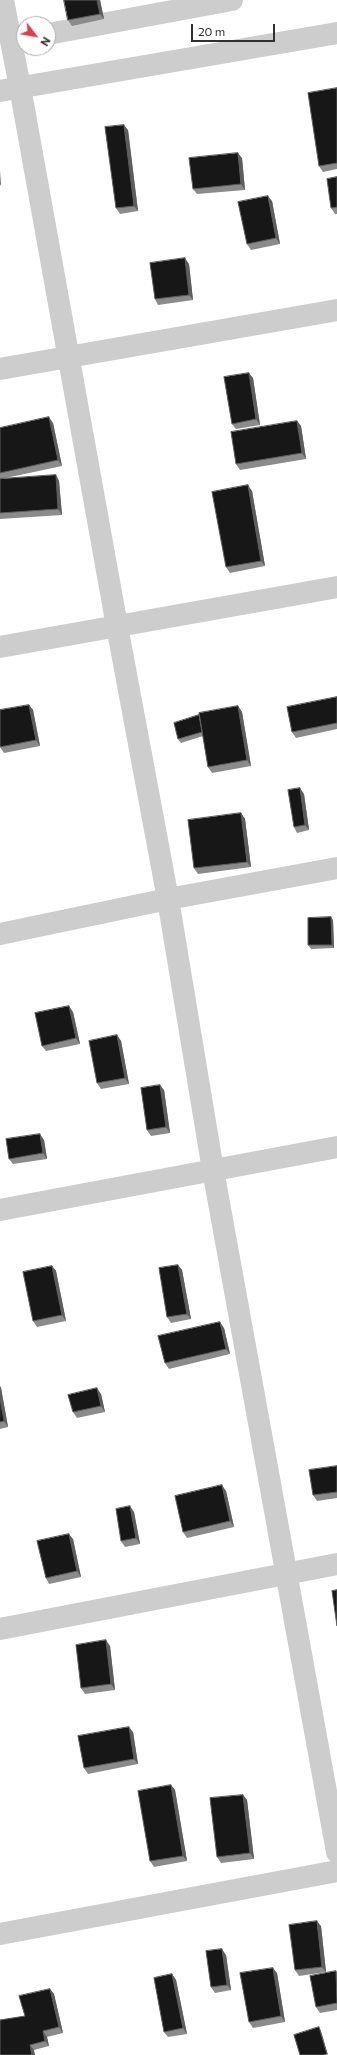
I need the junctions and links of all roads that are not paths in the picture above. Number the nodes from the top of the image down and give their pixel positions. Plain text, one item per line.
1 (3, 0) edge
2 (232, 0) edge
3 (56, 33) edge
4 (337, 33) edge
5 (12, 40) edge
6 (10, 89) edge
7 (337, 310) edge
8 (68, 358) junction
9 (0, 369) edge
10 (337, 587) edge
11 (117, 626) junction
12 (0, 647) edge
13 (337, 868) edge
14 (168, 899) junction
15 (0, 934) edge
16 (337, 1147) edge
17 (213, 1170) junction
18 (0, 1210) edge
19 (337, 1564) edge
20 (286, 1574) junction
21 (0, 1629) edge
22 (337, 1852) edge
23 (337, 1871) edge
24 (0, 1934) edge

1 - 5 street
2 - 3 street
4 - 6 street
5 - 6 street
6 - 8 street
7 - 8 street
8 - 9 street
8 - 11 street
10 - 11 street
11 - 12 street
11 - 14 street
13 - 14 street
14 - 15 street
14 - 17 street
16 - 17 street
17 - 18 street
17 - 20 street
19 - 20 street
20 - 21 street
20 - 22 street
23 - 24 street

